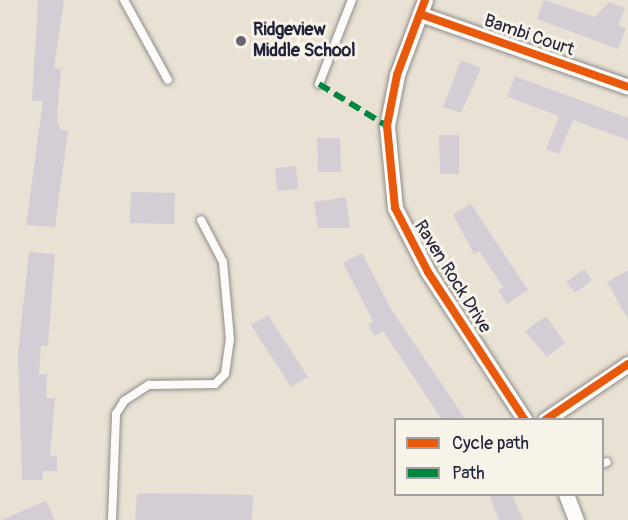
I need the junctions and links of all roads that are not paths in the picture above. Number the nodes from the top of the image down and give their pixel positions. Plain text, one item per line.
1 (124, 0) edge
2 (352, 0) edge
3 (423, 7) edge
4 (168, 80) dead end
5 (319, 84) dead end
6 (628, 87) edge
7 (201, 220) dead end
8 (628, 364) edge
9 (524, 418) edge
10 (548, 418) edge
11 (566, 496) edge
12 (112, 520) edge
13 (576, 520) edge

1 - 4 lane
2 - 5 lane
3 - 6 street, Bambi Court
3 - 9 street, Raven Rock Drive
7 - 12 lane
8 - 10 street
11 - 13 street

